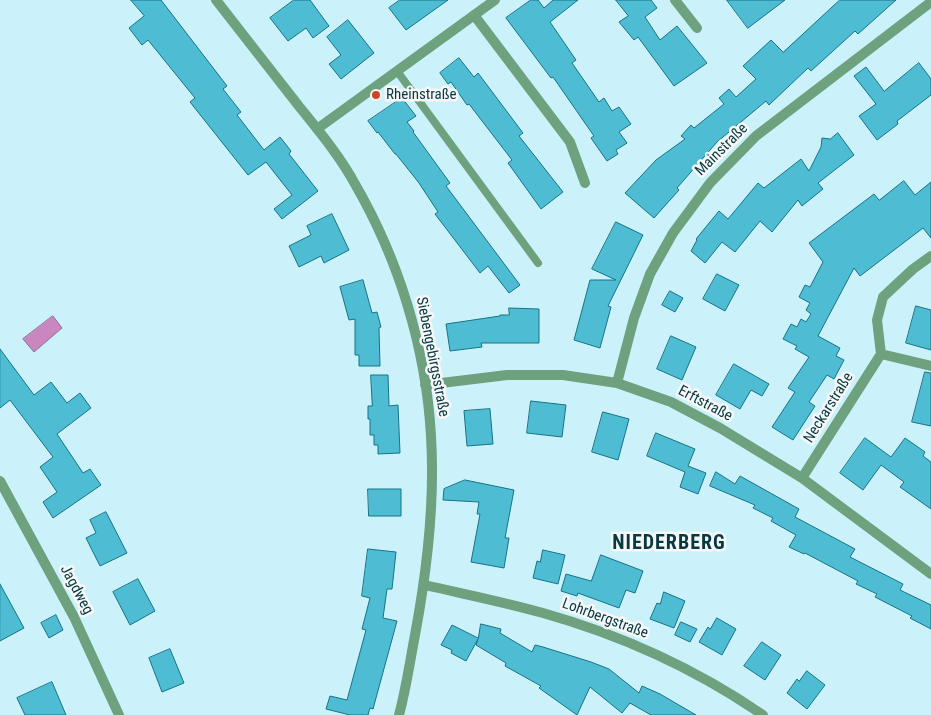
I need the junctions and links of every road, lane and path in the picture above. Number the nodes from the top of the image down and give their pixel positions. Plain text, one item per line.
1 (216, 0) edge
2 (495, 0) edge
3 (675, 0) edge
4 (931, 2) edge
5 (474, 15) junction
6 (696, 28) dead end
7 (397, 71) junction
8 (317, 129) junction
9 (585, 184) dead end
10 (931, 256) edge
11 (538, 263) dead end
12 (881, 354) junction
13 (931, 366) edge
14 (617, 382) junction
15 (425, 385) junction
16 (802, 478) junction
17 (0, 482) edge
18 (931, 574) edge
19 (425, 585) junction
20 (119, 715) edge
21 (399, 715) edge
22 (762, 715) edge

1 - 8 street, Siebengebirgsstraße
2 - 5 street
3 - 6 street
4 - 14 street, Mainstraße
5 - 7 street
5 - 9 street
7 - 8 street
7 - 11 lane
8 - 15 street, Siebengebirgsstraße
10 - 12 street
12 - 13 street
12 - 16 street, Neckarstraße
14 - 15 street, Erftstraße
14 - 16 street, Erftstraße
15 - 19 street, Siebengebirgsstraße
16 - 18 street, Erftstraße
17 - 20 street, Jagdweg
19 - 21 street, Siebengebirgsstraße
19 - 22 street, Lohrbergstraße

